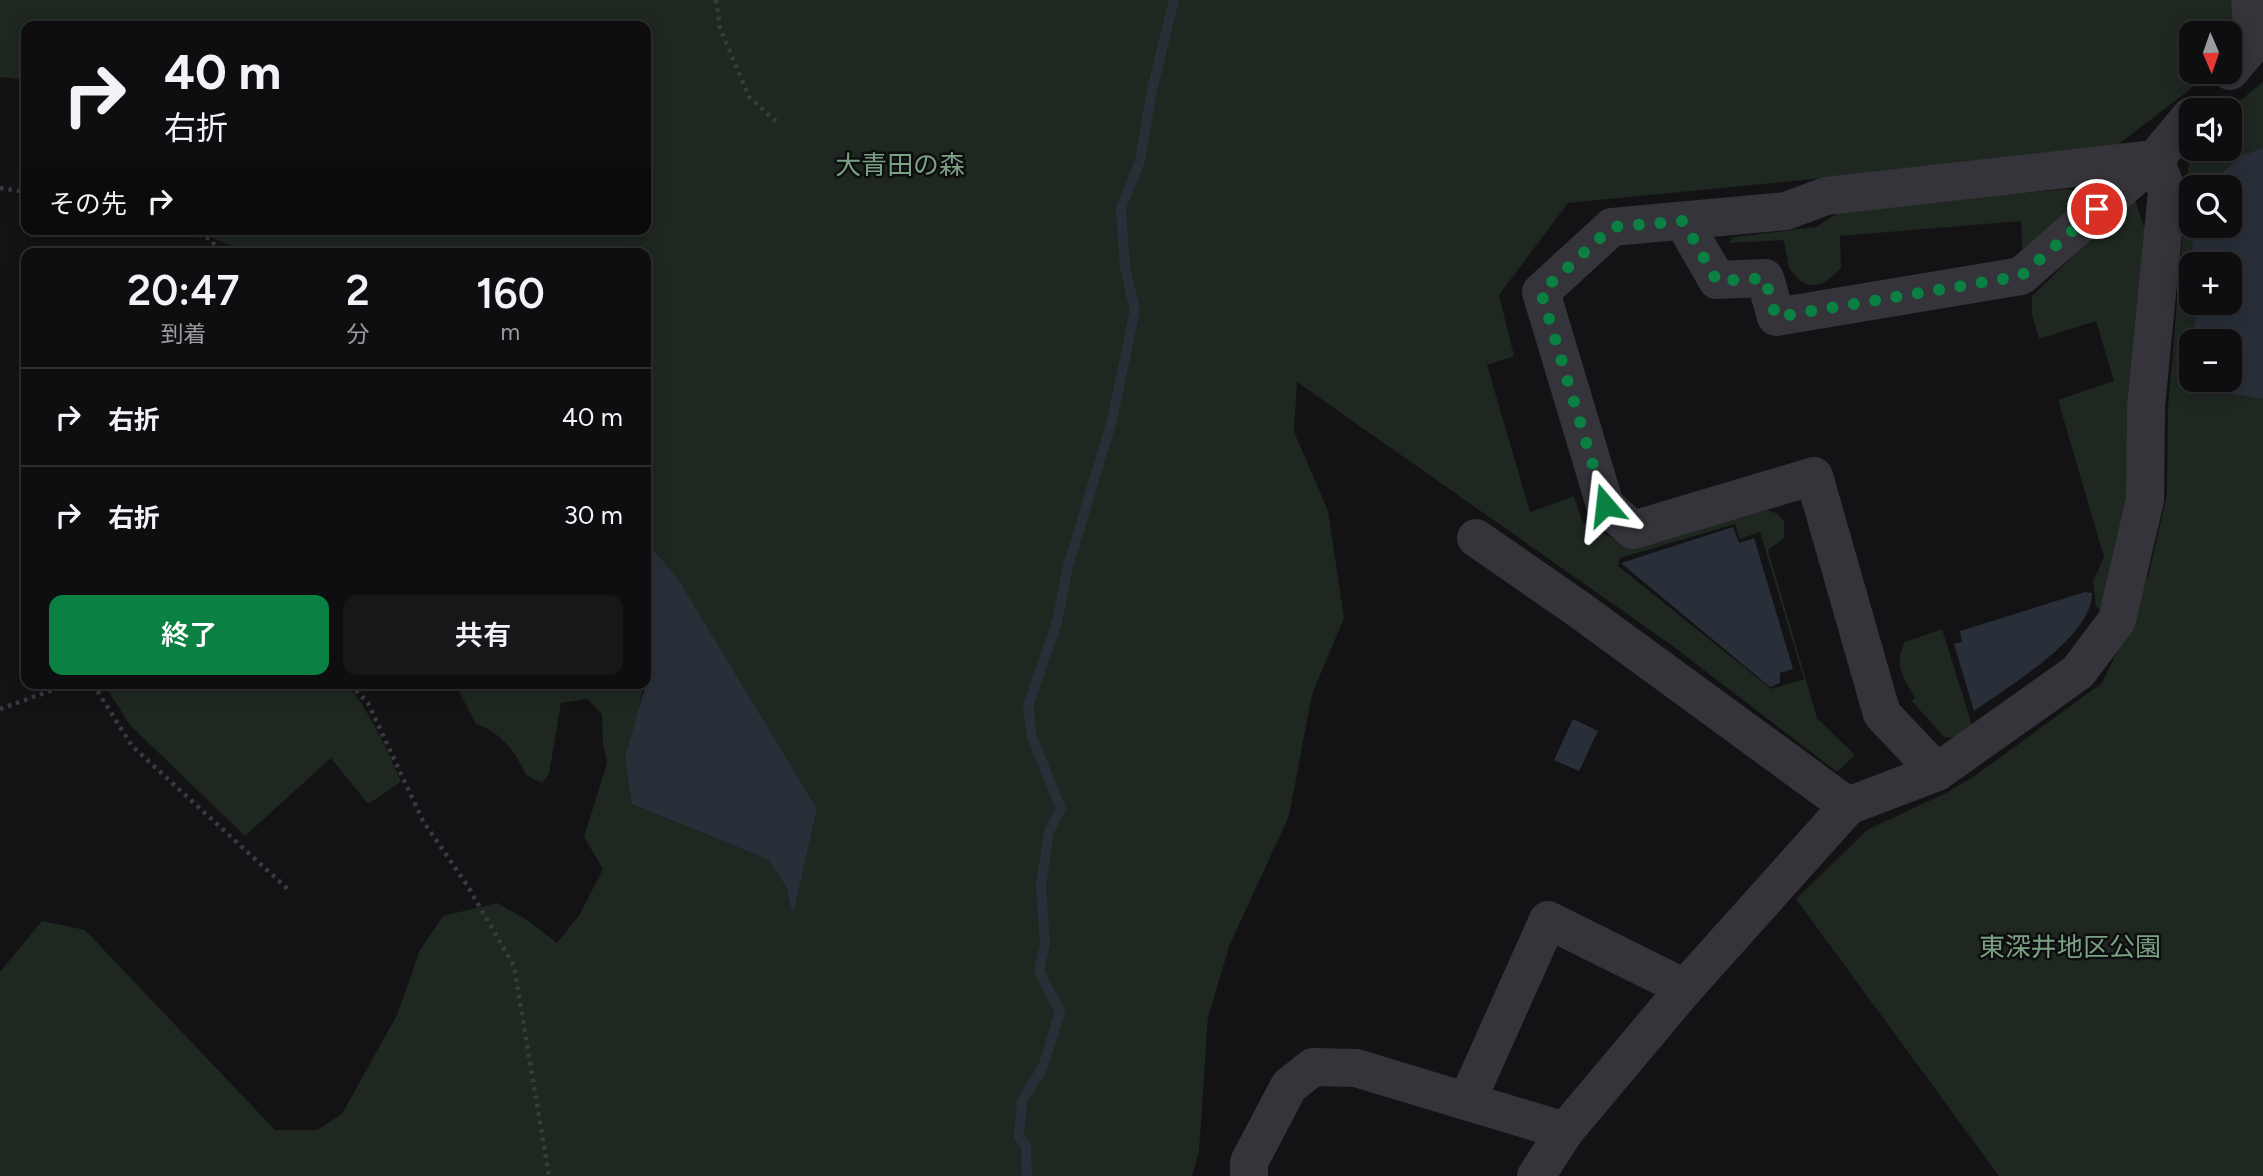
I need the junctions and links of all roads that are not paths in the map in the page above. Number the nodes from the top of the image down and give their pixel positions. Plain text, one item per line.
1 (2250, 0) edge
2 (2242, 56) edge
3 (2218, 84) edge
4 (2206, 98) edge
5 (2179, 130) edge
6 (2155, 159) junction
7 (1683, 221) junction
8 (1476, 538) dead end
9 (1937, 772) junction
10 (1848, 806) junction
11 (1685, 988) junction
12 (1468, 1101) junction
13 (1565, 1131) junction
14 (1249, 1176) edge
15 (1536, 1176) edge

1 - 2 street
3 - 4 street
5 - 6 street
6 - 7 street
6 - 7 street
6 - 9 street
7 - 9 street
8 - 10 street
9 - 10 street
10 - 11 street
11 - 12 street
11 - 13 street
12 - 13 street
12 - 14 street
13 - 15 street

